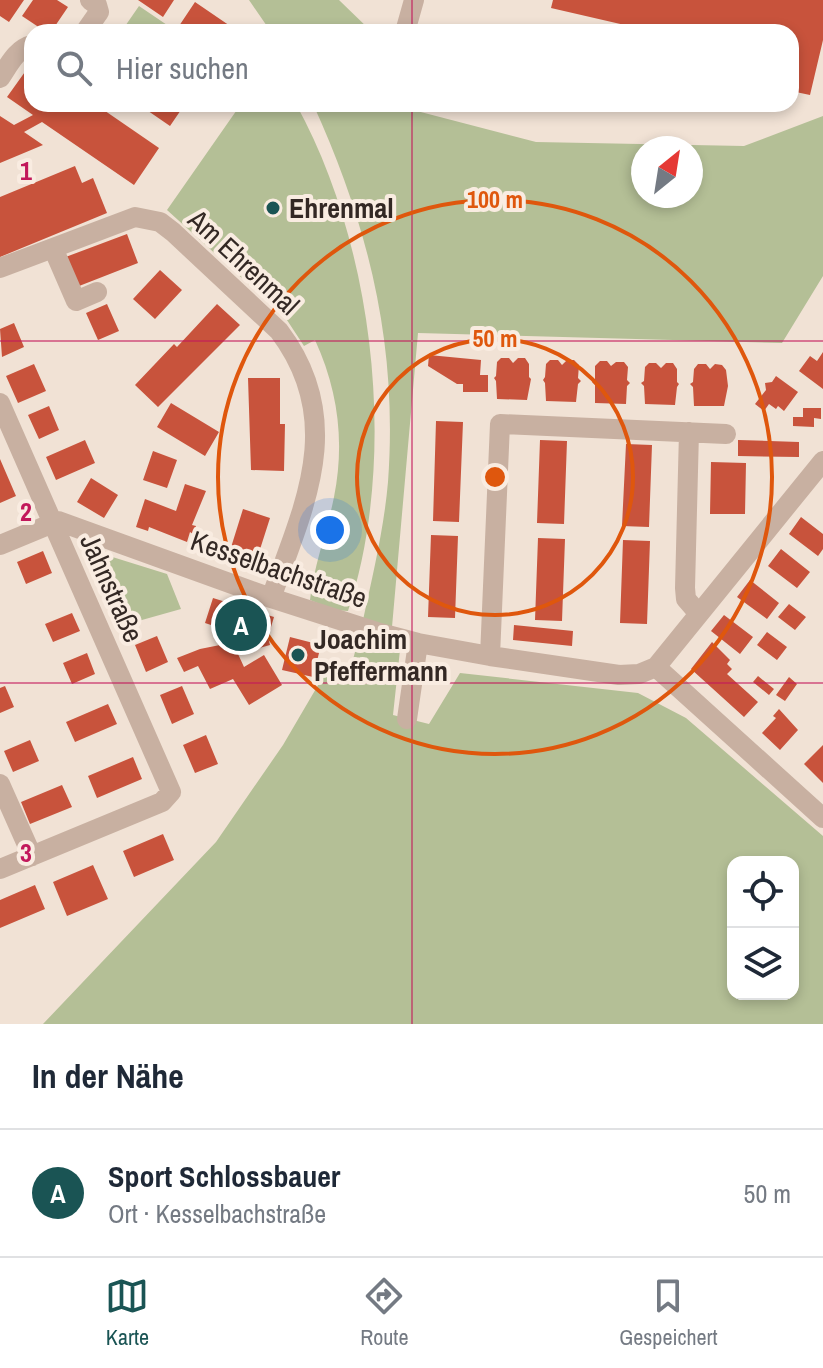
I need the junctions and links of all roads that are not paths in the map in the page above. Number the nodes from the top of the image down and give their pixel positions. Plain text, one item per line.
1 (90, 0) edge
2 (414, 0) edge
3 (94, 24) edge
4 (407, 24) edge
5 (24, 47) edge
6 (0, 78) edge
7 (53, 248) junction
8 (0, 268) edge
9 (97, 292) dead end
10 (0, 403) edge
11 (689, 432) junction
12 (726, 434) dead end
13 (823, 461) edge
14 (53, 522) junction
15 (0, 545) edge
16 (271, 598) junction
17 (699, 614) junction
18 (418, 643) junction
19 (490, 656) junction
20 (656, 667) junction
21 (407, 719) dead end
22 (0, 784) edge
23 (823, 818) edge
24 (32, 856) junction
25 (0, 869) edge

1 - 3 street
2 - 4 street
5 - 6 street
7 - 8 street, Am Ehrenmal
7 - 9 street
7 - 16 street, Am Ehrenmal
10 - 14 street, Jahnstraße
11 - 12 street
11 - 17 street
11 - 19 street
13 - 17 street
14 - 15 street
14 - 16 street, Kesselbachstraße
14 - 24 street, Jahnstraße
16 - 18 street, Kesselbachstraße
17 - 20 street
18 - 19 street, Kesselbachstraße
18 - 21 street
19 - 20 street, Kesselbachstraße
20 - 23 street
22 - 24 street
24 - 25 street

